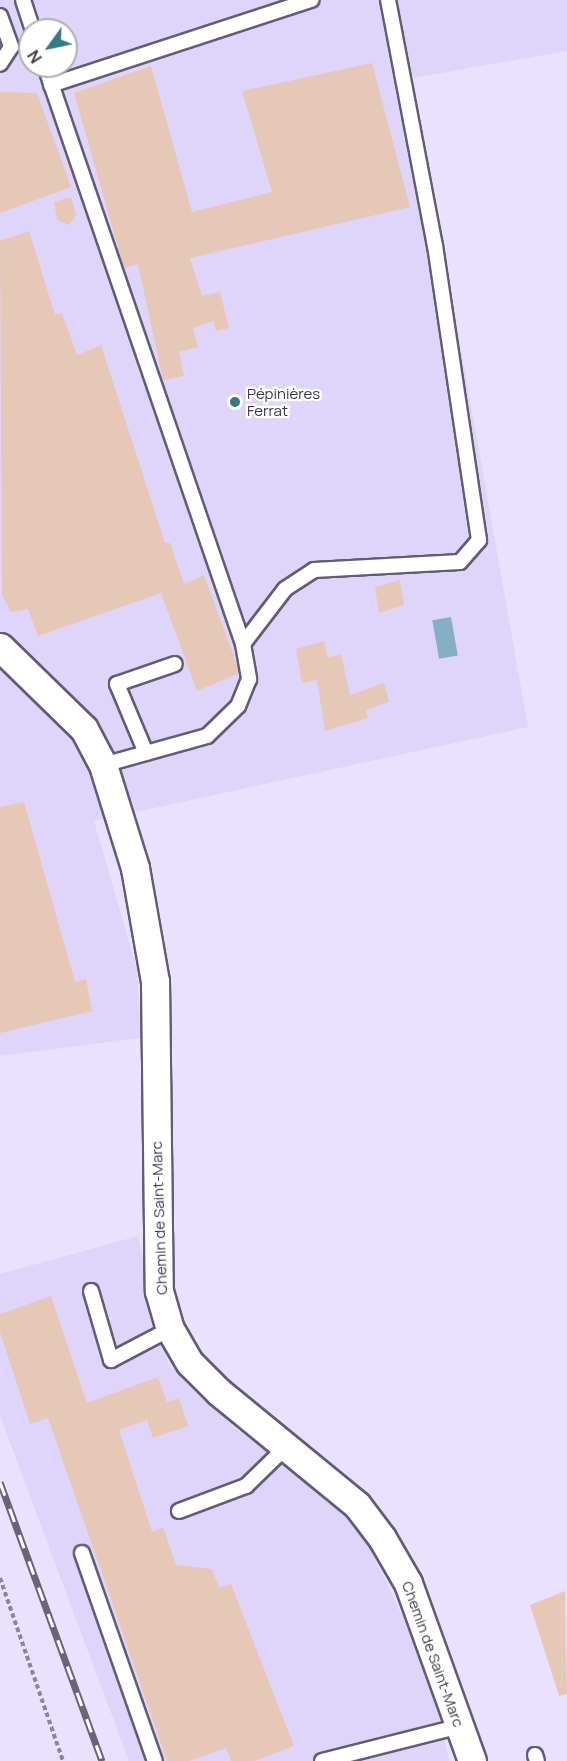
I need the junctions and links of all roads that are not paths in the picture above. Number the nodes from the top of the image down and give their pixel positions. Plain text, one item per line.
1 (22, 0) edge
2 (311, 0) edge
3 (388, 0) edge
4 (0, 16) edge
5 (29, 18) edge
6 (0, 64) edge
7 (49, 78) edge
8 (51, 85) junction
9 (243, 644) junction
10 (0, 647) edge
11 (174, 664) dead end
12 (147, 753) junction
13 (103, 765) junction
14 (91, 1291) dead end
15 (170, 1329) junction
16 (286, 1447) junction
17 (179, 1511) dead end
18 (82, 1553) dead end
19 (459, 1726) junction
20 (155, 1761) edge
21 (322, 1761) edge
22 (472, 1761) edge

1 - 5 lane
2 - 8 lane
3 - 9 lane
4 - 6 lane
7 - 8 lane
8 - 9 lane
9 - 12 lane
10 - 13 street, Chemin de Saint-Marc
11 - 12 lane
12 - 13 lane
13 - 15 street, Chemin de Saint-Marc
14 - 15 lane
15 - 16 street, Chemin de Saint-Marc
16 - 17 lane
16 - 19 street, Chemin de Saint-Marc
18 - 20 lane
19 - 21 lane
19 - 22 street, Chemin de Saint-Marc

